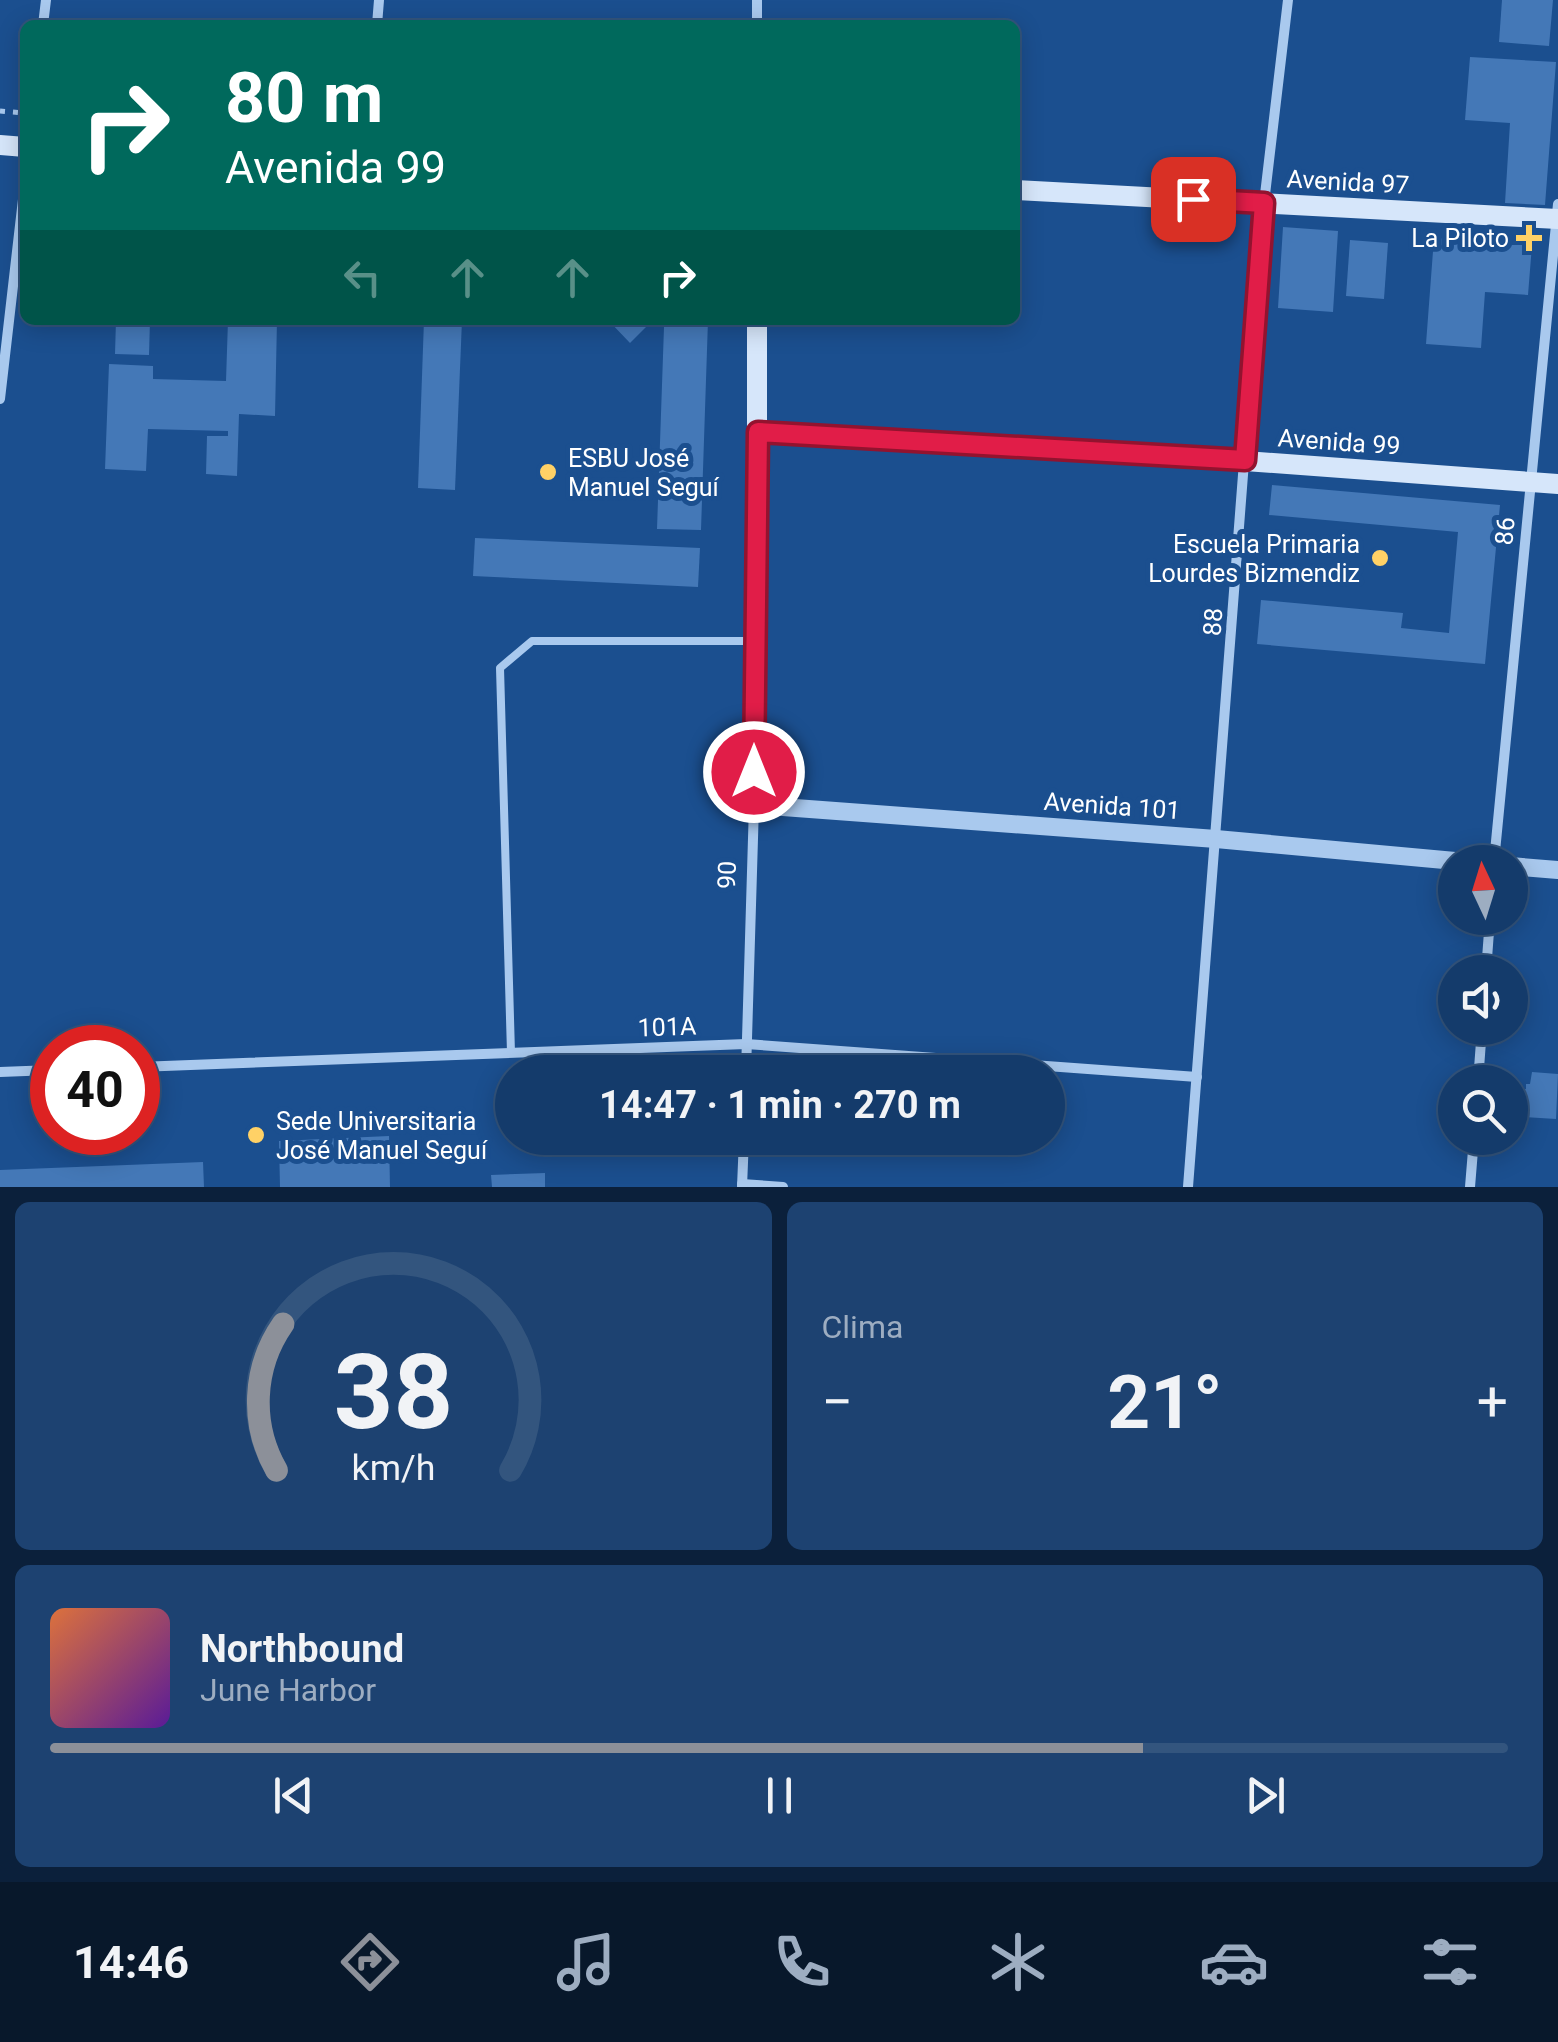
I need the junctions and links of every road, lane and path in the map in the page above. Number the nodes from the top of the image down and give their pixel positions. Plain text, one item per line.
1 (1288, 0) edge
2 (1020, 190) edge
3 (1264, 203) junction
4 (1558, 204) edge
5 (1557, 218) edge
6 (20, 225) edge
7 (757, 325) edge
8 (0, 399) edge
9 (758, 432) junction
10 (1245, 460) junction
11 (1530, 481) junction
12 (1558, 484) edge
13 (755, 641) junction
14 (754, 804) junction
15 (1216, 839) junction
16 (1496, 845) edge
17 (1438, 859) edge
18 (1528, 868) edge
19 (1558, 870) edge
20 (746, 1044) junction
21 (511, 1053) junction
22 (746, 1055) edge
23 (160, 1065) edge
24 (30, 1071) edge
25 (0, 1072) edge
26 (1197, 1077) junction
27 (743, 1155) edge
28 (1473, 1155) edge
29 (742, 1185) edge
30 (782, 1187) edge
31 (1188, 1187) edge
32 (1470, 1187) edge

1 - 3 street, 88
2 - 3 main road, Avenida 97
3 - 5 main road, Avenida 97
3 - 10 street, 88
4 - 5 street, 86
5 - 11 street, 86
6 - 8 street
7 - 9 main road, 90
9 - 10 main road, Avenida 99
9 - 13 street, 90
10 - 11 main road, Avenida 99
10 - 15 street, 88
11 - 12 main road, Avenida 99
11 - 16 street, 86
13 - 14 street, 90
13 - 21 lane
14 - 15 street, Avenida 101
14 - 20 street, 90
15 - 17 street, Avenida 101
15 - 26 street, 88
18 - 19 street
20 - 21 street, 101A
20 - 22 street, 90
20 - 26 street, 101A
21 - 23 street, 101A
24 - 25 street
26 - 31 street, 88
27 - 29 street
28 - 32 street
29 - 30 street

